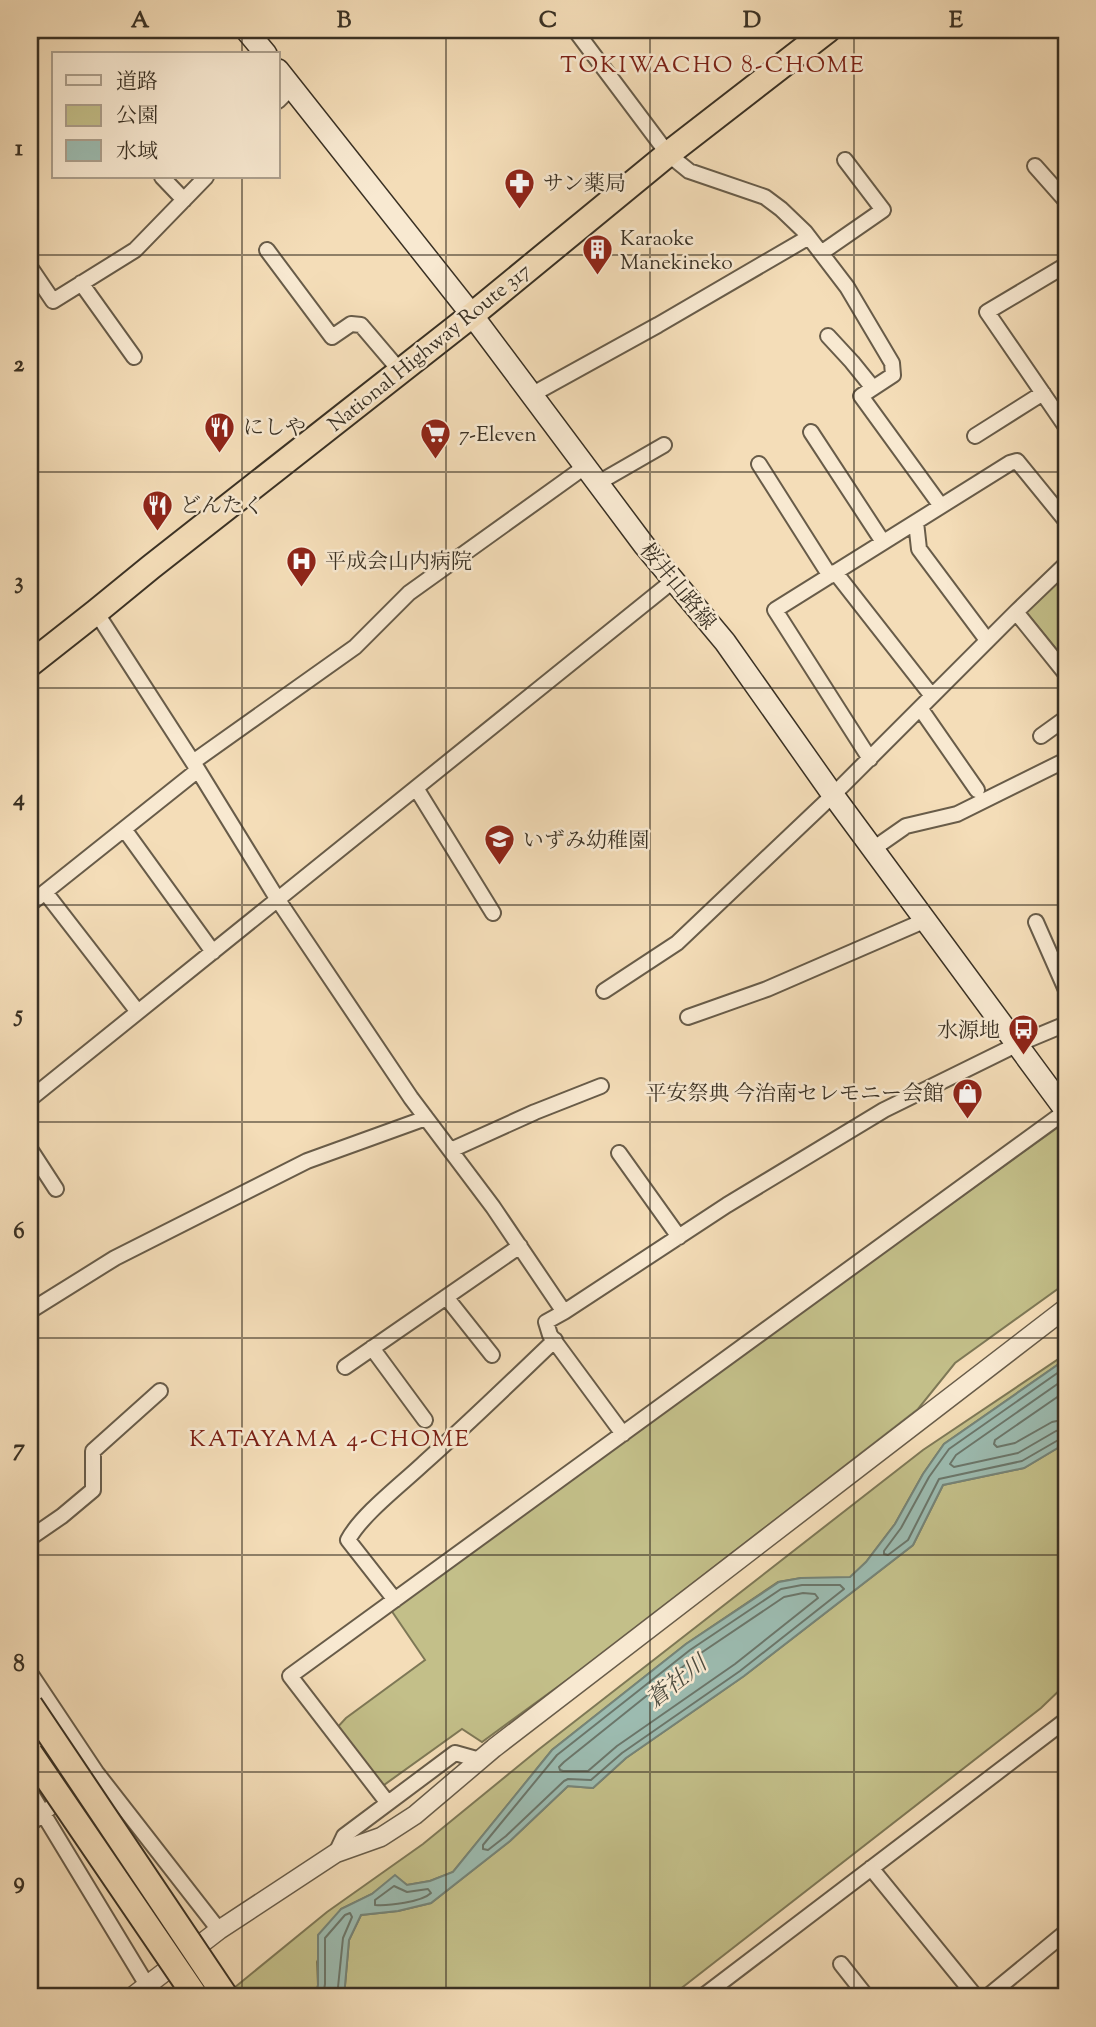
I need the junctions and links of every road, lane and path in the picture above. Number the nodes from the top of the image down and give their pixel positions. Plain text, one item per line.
1 (37, 30) edge
2 (246, 30) edge
3 (575, 30) edge
4 (828, 30) edge
5 (30, 36) edge
6 (264, 52) edge
7 (280, 77) edge
8 (285, 94) edge
9 (668, 153) junction
10 (845, 160) dead end
11 (1035, 166) dead end
12 (163, 178) edge
13 (204, 178) edge
14 (184, 200) junction
15 (1066, 201) edge
16 (809, 237) junction
17 (267, 250) dead end
18 (821, 253) junction
19 (1066, 265) edge
20 (30, 267) edge
21 (81, 283) junction
22 (472, 315) junction
23 (828, 336) dead end
24 (134, 357) dead end
25 (401, 372) junction
26 (873, 388) junction
27 (1043, 393) junction
28 (533, 394) junction
29 (1066, 427) edge
30 (810, 432) dead end
31 (975, 436) dead end
32 (664, 444) dead end
33 (759, 464) dead end
34 (592, 475) junction
35 (941, 506) junction
36 (1066, 521) edge
37 (916, 522) junction
38 (883, 542) junction
39 (1066, 564) edge
40 (832, 574) junction
41 (674, 580) junction
42 (1016, 611) junction
43 (96, 612) junction
44 (987, 640) junction
45 (30, 664) edge
46 (1066, 674) edge
47 (932, 696) junction
48 (920, 708) junction
49 (1066, 718) edge
50 (1041, 736) dead end
51 (870, 758) junction
52 (1066, 761) edge
53 (195, 766) junction
54 (416, 788) junction
55 (977, 790) dead end
56 (833, 795) junction
57 (124, 829) junction
58 (873, 849) junction
59 (45, 891) junction
60 (278, 900) junction
61 (30, 904) edge
62 (493, 913) dead end
63 (926, 920) junction
64 (1037, 922) dead end
65 (212, 952) junction
66 (1066, 990) edge
67 (604, 991) dead end
68 (138, 1013) junction
69 (688, 1017) dead end
70 (1066, 1024) edge
71 (1018, 1044) junction
72 (601, 1086) dead end
73 (30, 1099) edge
74 (1066, 1111) edge
75 (426, 1118) junction
76 (30, 1150) edge
77 (451, 1150) junction
78 (618, 1153) dead end
79 (55, 1189) dead end
80 (679, 1237) junction
81 (520, 1246) junction
82 (446, 1297) junction
83 (1066, 1308) edge
84 (30, 1311) edge
85 (564, 1312) junction
86 (555, 1340) junction
87 (372, 1348) junction
88 (492, 1355) dead end
89 (345, 1367) dead end
90 (160, 1391) dead end
91 (425, 1420) dead end
92 (623, 1434) junction
93 (30, 1538) edge
94 (395, 1600) junction
95 (30, 1673) edge
96 (30, 1705) edge
97 (1066, 1720) edge
98 (30, 1753) edge
99 (480, 1760) junction
100 (96, 1772) junction
101 (30, 1792) edge
102 (387, 1802) junction
103 (43, 1812) junction
104 (30, 1824) edge
105 (336, 1853) junction
106 (871, 1868) junction
107 (219, 1930) junction
108 (1066, 1932) edge
109 (841, 1964) dead end
110 (147, 1985) junction
111 (132, 1997) edge
112 (196, 1997) edge
113 (226, 1997) edge
114 (702, 1997) edge
115 (867, 1997) edge
116 (976, 1997) edge
117 (987, 1997) edge

1 - 5 street
2 - 6 main road
3 - 9 street
4 - 9 highway, National Highway Route 317
7 - 8 main road, 桜井山路線
8 - 22 main road, 桜井山路線
9 - 16 street
9 - 22 highway, National Highway Route 317
10 - 18 street
11 - 15 street
12 - 14 street
13 - 14 street
14 - 21 street
16 - 18 street
16 - 28 street
17 - 25 street
18 - 26 street
19 - 27 street
20 - 21 street
21 - 24 street
22 - 25 highway, National Highway Route 317
22 - 28 main road, 桜井山路線
23 - 26 street
25 - 43 highway, National Highway Route 317
26 - 35 street
27 - 29 street
27 - 31 street
28 - 34 main road, 桜井山路線
30 - 38 street
32 - 34 street
33 - 40 street
34 - 41 main road, 桜井山路線
34 - 53 street
35 - 36 street
35 - 37 street
37 - 38 street
37 - 44 street
38 - 40 street
39 - 42 street
40 - 47 street
40 - 51 street
41 - 54 street
41 - 56 main road, 桜井山路線
42 - 44 street
42 - 46 street
43 - 45 highway, National Highway Route 317
43 - 53 street
44 - 47 street
47 - 48 street
48 - 51 street
48 - 55 street
49 - 50 street
51 - 56 street
52 - 58 street
53 - 57 street
53 - 60 street
54 - 60 street
54 - 62 street
56 - 58 main road, 桜井山路線
56 - 67 street
57 - 59 street
57 - 65 street
58 - 63 main road, 桜井山路線
59 - 61 street
59 - 68 street
60 - 65 street
60 - 75 street
63 - 69 street
63 - 71 main road, 桜井山路線
64 - 66 street
65 - 68 street
68 - 73 street
70 - 71 street
71 - 74 main road, 桜井山路線
71 - 80 street
72 - 77 street
74 - 92 street
75 - 77 street
75 - 84 street
76 - 79 street
77 - 81 street
78 - 80 street
80 - 85 street
81 - 82 street
81 - 85 street
82 - 87 street
82 - 88 street
83 - 99 street
85 - 86 street
86 - 92 street
86 - 94 street
87 - 89 street
87 - 91 street
90 - 93 street
92 - 94 street
94 - 102 street
95 - 100 street
96 - 113 highway, bridge
97 - 106 street
98 - 112 highway, bridge
99 - 102 street
99 - 105 street
100 - 103 street
100 - 107 street
101 - 103 street
102 - 105 street
103 - 104 street
103 - 110 street
105 - 107 street
106 - 114 street
106 - 116 street
107 - 110 street
108 - 117 street
109 - 115 street
110 - 111 street

